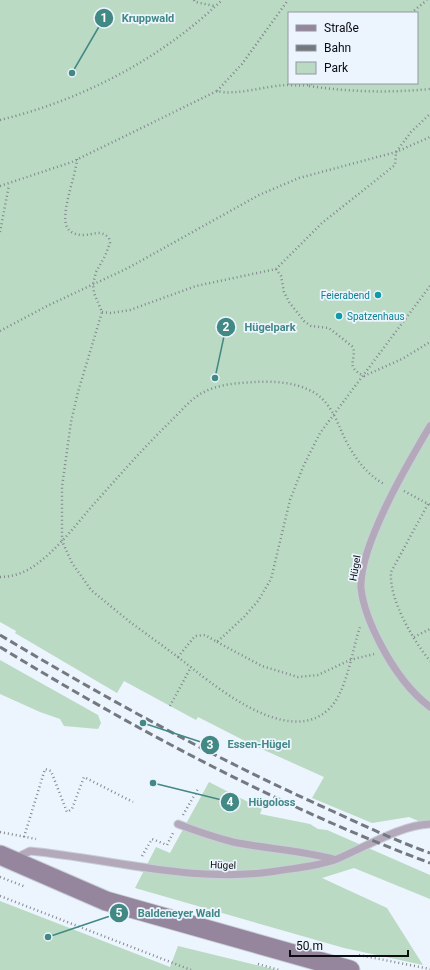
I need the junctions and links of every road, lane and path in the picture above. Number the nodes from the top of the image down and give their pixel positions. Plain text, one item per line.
1 (194, 0) edge
2 (222, 0) edge
3 (288, 0) edge
4 (427, 0) edge
5 (215, 6) junction
6 (412, 12) edge
7 (312, 84) edge
8 (308, 86) junction
9 (430, 89) edge
10 (217, 91) junction
11 (430, 114) edge
12 (0, 120) edge
13 (430, 137) edge
14 (396, 152) junction
15 (77, 160) junction
16 (9, 185) junction
17 (0, 186) edge
18 (0, 232) edge
19 (276, 269) junction
20 (93, 284) junction
21 (430, 286) edge
22 (102, 311) junction
23 (0, 331) edge
24 (430, 342) edge
25 (364, 376) junction
26 (334, 414) junction
27 (430, 426) edge
28 (395, 489) junction
29 (429, 505) edge
30 (62, 540) junction
31 (0, 577) edge
32 (366, 609) junction
33 (430, 629) edge
34 (414, 637) junction
35 (217, 642) junction
36 (385, 652) junction
37 (178, 657) junction
38 (350, 660) junction
39 (430, 661) edge
40 (191, 667) junction
41 (170, 706) dead end
42 (430, 707) edge
43 (198, 790) dead end
44 (133, 802) dead end
45 (178, 824) junction
46 (430, 824) edge
47 (24, 837) dead end
48 (143, 856) dead end
49 (6, 858) edge
50 (335, 860) junction
51 (0, 896) edge
52 (190, 970) edge
53 (350, 970) edge

1 - 5 path
2 - 5 path
3 - 10 path
4 - 6 path
5 - 12 path
7 - 8 path
8 - 9 path
8 - 10 path
10 - 15 path
11 - 14 path
13 - 14 path
14 - 19 path
14 - 20 path
15 - 16 path
15 - 20 path
16 - 17 path
16 - 18 path
19 - 22 path
19 - 25 path
20 - 22 path
20 - 23 path
21 - 25 path
22 - 30 path
24 - 25 path
25 - 26 path
26 - 28 path
26 - 30 path
26 - 35 path
27 - 28 lane, Hügel
28 - 29 path
28 - 32 lane, Hügel
29 - 34 path
30 - 31 path
30 - 37 path
32 - 36 lane, Hügel
32 - 38 path
33 - 34 path
34 - 39 path
35 - 37 path
35 - 38 path
36 - 38 path
36 - 42 lane, Hügel
37 - 40 path
38 - 40 path
40 - 41 path
43 - 45 path
44 - 47 path
45 - 48 path
45 - 50 lane
46 - 50 lane, Hügel
49 - 50 lane, Hügel
49 - 53 main road
51 - 52 path

